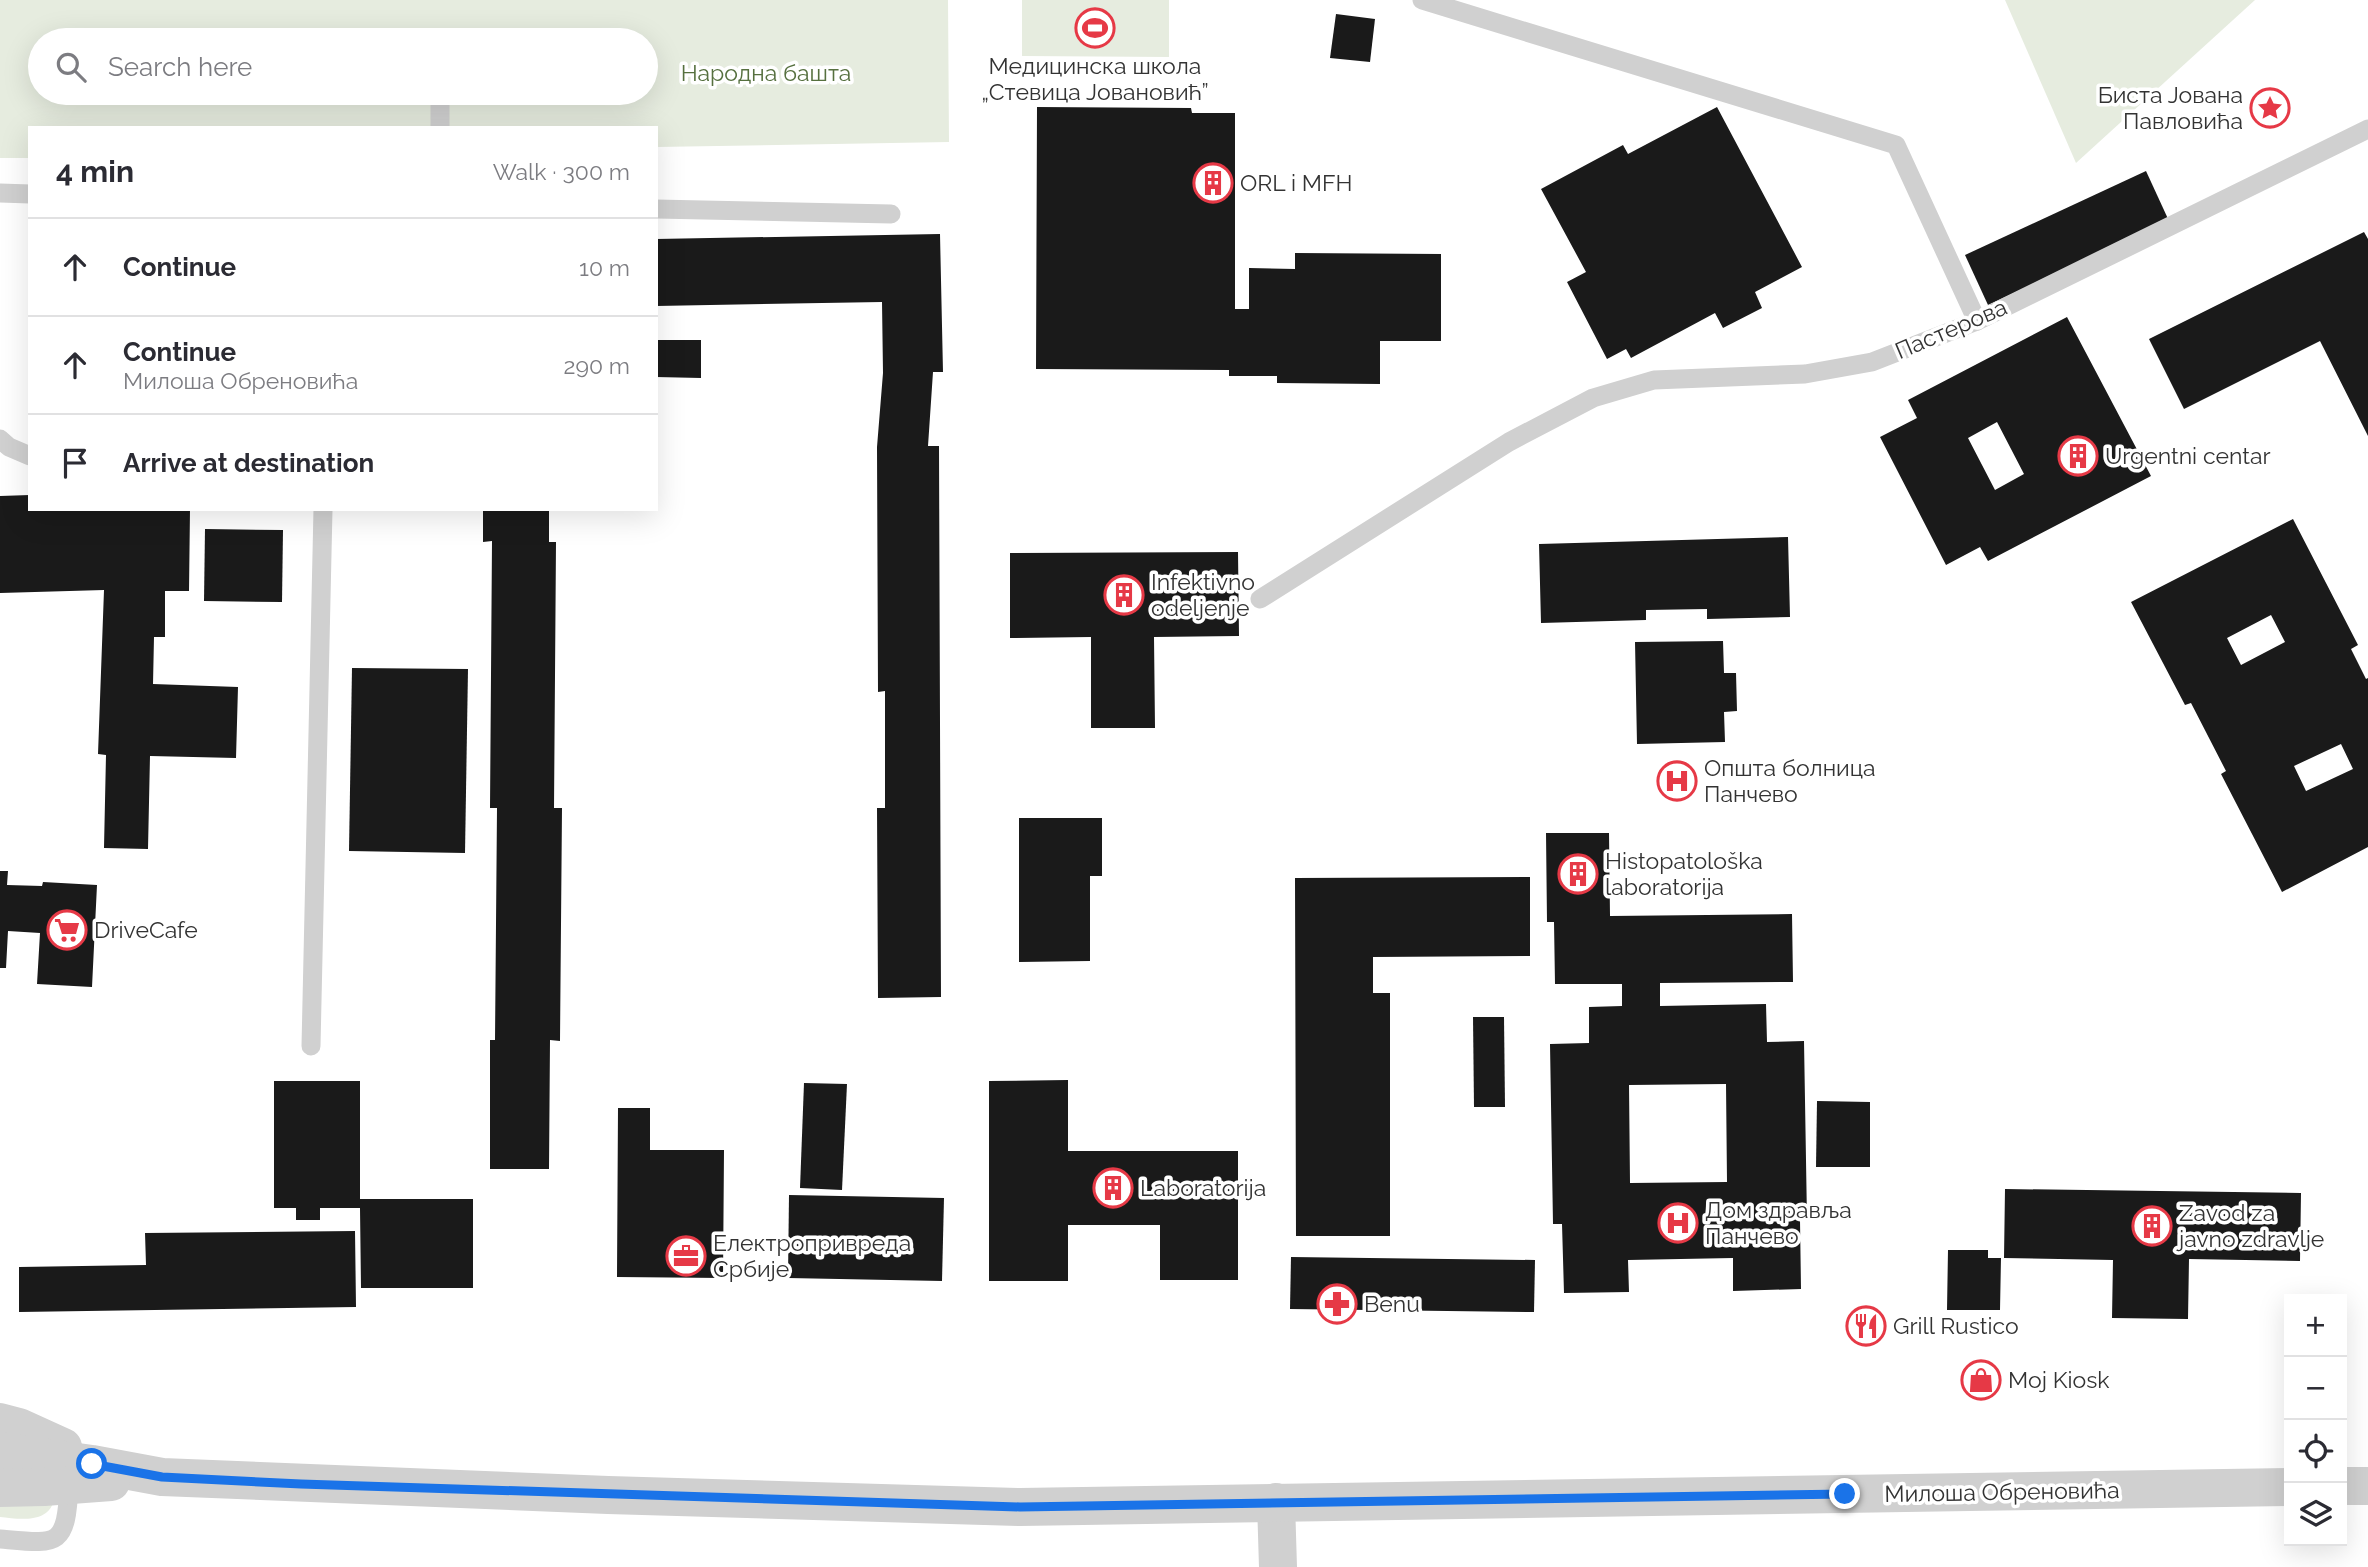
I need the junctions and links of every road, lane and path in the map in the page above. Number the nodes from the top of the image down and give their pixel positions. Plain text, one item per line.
1 (1422, 0) edge
2 (440, 105) edge
3 (440, 126) edge
4 (2368, 129) edge
5 (0, 193) edge
6 (28, 194) edge
7 (658, 209) edge
8 (891, 214) dead end
9 (1977, 321) junction
10 (0, 439) edge
11 (28, 455) edge
12 (323, 511) edge
13 (1260, 599) dead end
14 (311, 1046) dead end
15 (0, 1422) edge
16 (0, 1451) edge
17 (80, 1475) junction
18 (2347, 1486) edge
19 (2368, 1486) edge
20 (2284, 1487) edge
21 (0, 1488) edge
22 (1276, 1502) junction
23 (0, 1539) edge
24 (1278, 1567) edge

1 - 9 lane
2 - 3 lane
4 - 9 lane, Пастерова
5 - 6 lane
7 - 8 lane
9 - 13 lane, Пастерова
10 - 11 lane
12 - 14 lane
15 - 17 street
16 - 17 street
17 - 21 street
17 - 22 street, Милоша Обреновића
17 - 23 lane
18 - 19 street
20 - 22 street, Милоша Обреновића
22 - 24 street

